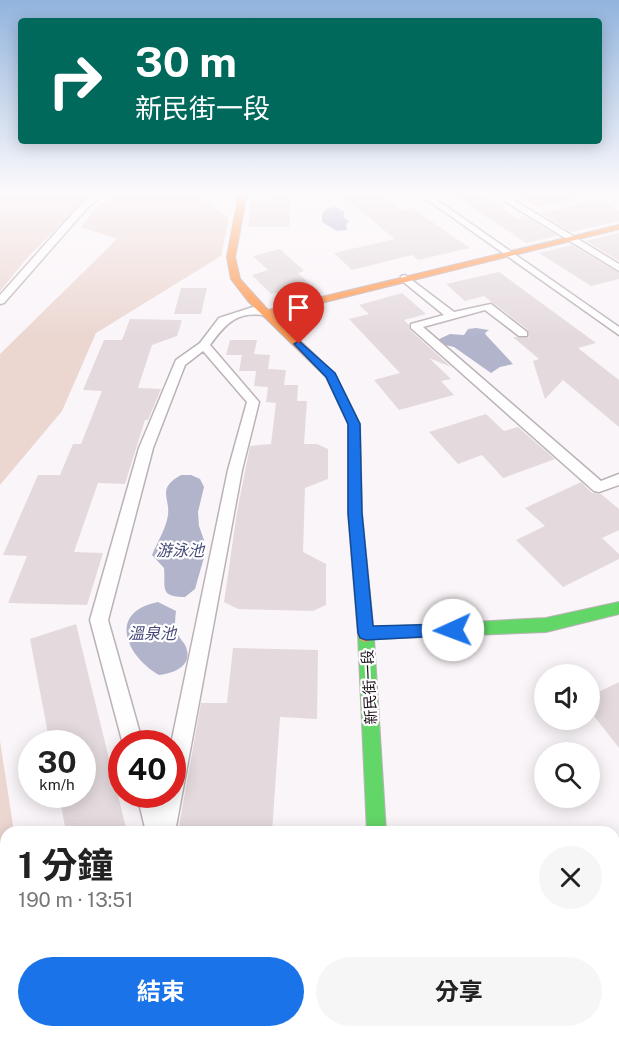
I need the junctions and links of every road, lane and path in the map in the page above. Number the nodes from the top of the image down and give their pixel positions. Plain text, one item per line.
1 (53, 241) edge
2 (234, 241) edge
3 (491, 241) edge
4 (558, 241) edge
5 (577, 241) edge
6 (508, 253) junction
7 (619, 268) edge
8 (405, 278) junction
9 (0, 301) edge
10 (267, 313) junction
11 (451, 315) junction
12 (619, 332) edge
13 (523, 334) dead end
14 (204, 345) junction
15 (618, 482) edge
16 (619, 608) edge
17 (366, 633) junction
18 (129, 730) edge
19 (151, 808) edge
20 (155, 826) edge
21 (165, 826) edge
22 (376, 826) edge

1 - 9 street
2 - 10 street, 新民街一段
3 - 6 street
4 - 6 street
5 - 7 street
6 - 8 street
6 - 12 street
8 - 10 street
8 - 11 street
10 - 14 street
10 - 17 street, 新民街一段
11 - 13 street
11 - 15 street
14 - 18 street
14 - 21 street
16 - 17 street
17 - 22 street, 新民街一段
19 - 20 street

